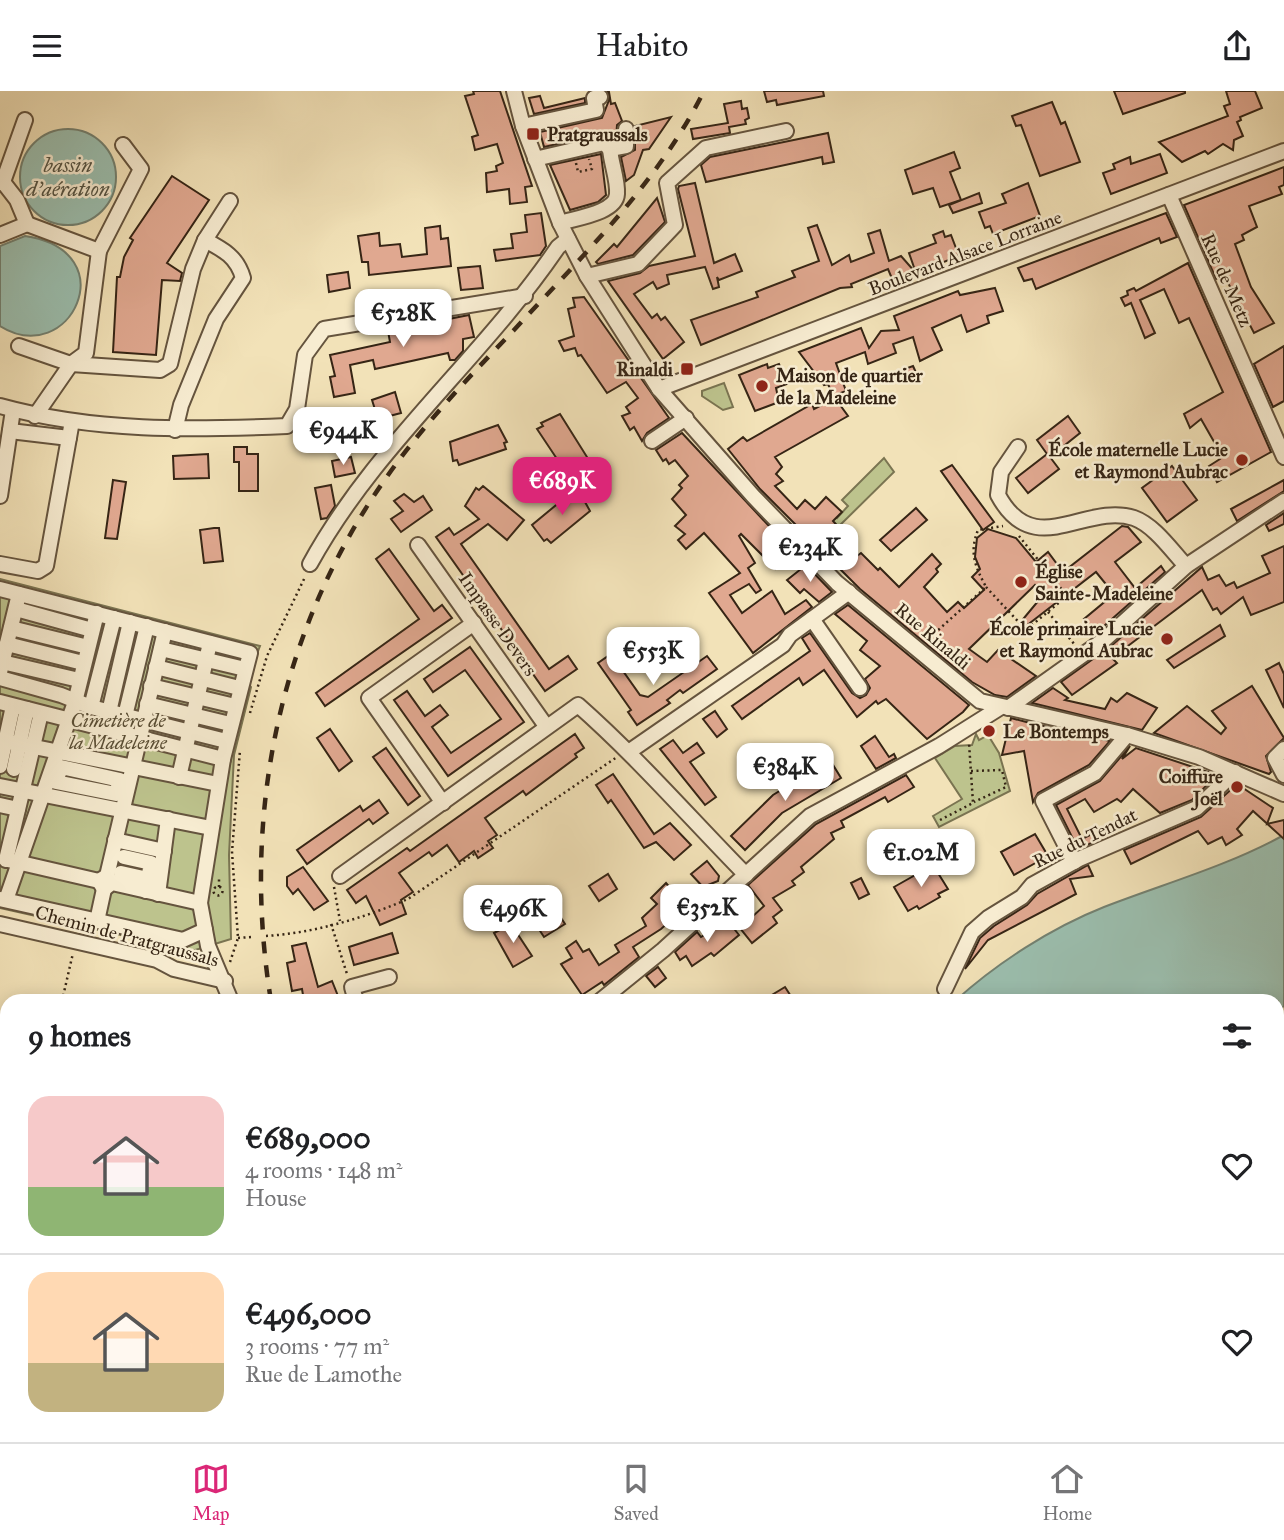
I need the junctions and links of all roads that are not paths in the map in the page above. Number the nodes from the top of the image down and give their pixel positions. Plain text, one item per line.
1 (514, 91) edge
2 (600, 97) dead end
3 (25, 120) dead end
4 (523, 125) junction
5 (626, 129) dead end
6 (786, 131) dead end
7 (123, 145) dead end
8 (610, 149) junction
9 (1284, 151) edge
10 (535, 159) junction
11 (2, 183) edge
12 (1169, 195) junction
13 (230, 201) dead end
14 (560, 223) junction
15 (27, 224) junction
16 (0, 235) edge
17 (568, 239) junction
18 (205, 240) junction
19 (99, 251) junction
20 (587, 276) junction
21 (525, 296) junction
22 (19, 346) dead end
23 (71, 364) junction
24 (659, 389) junction
25 (7, 408) edge
26 (35, 416) junction
27 (685, 418) junction
28 (72, 421) junction
29 (176, 430) junction
30 (10, 431) junction
31 (69, 438) junction
32 (652, 442) dead end
33 (1018, 447) dead end
34 (1284, 457) edge
35 (0, 496) edge
36 (1284, 501) edge
37 (418, 545) dead end
38 (0, 564) edge
39 (310, 564) road end
40 (1186, 566) junction
41 (0, 590) edge
42 (849, 592) junction
43 (19, 594) junction
44 (16, 609) junction
45 (97, 614) junction
46 (114, 618) junction
47 (812, 619) junction
48 (130, 622) junction
49 (474, 623) junction
50 (147, 627) junction
51 (11, 628) junction
52 (92, 630) junction
53 (165, 631) junction
54 (210, 643) junction
55 (7, 644) junction
56 (88, 647) junction
57 (161, 649) junction
58 (206, 660) junction
59 (83, 663) junction
60 (156, 667) junction
61 (244, 669) junction
62 (2, 673) edge
63 (201, 678) junction
64 (79, 680) junction
65 (151, 686) junction
66 (239, 688) junction
67 (860, 688) dead end
68 (0, 696) edge
69 (197, 697) junction
70 (75, 702) junction
71 (147, 704) junction
72 (235, 706) junction
73 (91, 707) junction
74 (1005, 707) junction
75 (20, 708) edge
76 (109, 712) junction
77 (192, 715) junction
78 (125, 716) junction
79 (142, 721) junction
80 (230, 724) junction
81 (546, 726) junction
82 (66, 727) junction
83 (45, 731) dead end
84 (188, 733) junction
85 (1127, 735) junction
86 (139, 738) junction
87 (14, 743) edge
88 (234, 744) junction
89 (185, 749) junction
90 (1284, 749) edge
91 (629, 750) junction
92 (57, 752) junction
93 (223, 759) junction
94 (132, 767) junction
95 (10, 768) edge
96 (1235, 772) junction
97 (1284, 775) edge
98 (179, 777) junction
99 (83, 780) junction
100 (218, 784) junction
101 (0, 786) edge
102 (22, 790) junction
103 (42, 793) junction
104 (1284, 794) edge
105 (443, 803) junction
106 (0, 805) edge
107 (18, 809) junction
108 (122, 811) junction
109 (168, 819) junction
110 (211, 828) junction
111 (10, 832) edge
112 (115, 840) junction
113 (164, 851) junction
114 (124, 857) dead end
115 (7, 860) edge
116 (1074, 862) junction
117 (746, 875) junction
118 (6, 876) edge
119 (340, 876) road end
120 (109, 880) junction
121 (150, 888) junction
122 (3, 899) edge
123 (200, 903) junction
124 (97, 921) junction
125 (0, 923) edge
126 (205, 930) junction
127 (389, 977) dead end
128 (225, 981) junction
129 (945, 989) dead end
130 (229, 994) edge
131 (354, 994) edge
132 (609, 994) edge

1 - 4 street, Rue Rinaldi
2 - 4 street
3 - 11 street
4 - 10 street, Rue Rinaldi
5 - 8 street
6 - 20 street
7 - 19 street
8 - 10 street
8 - 14 street
9 - 12 street, Boulevard Alsace Lorraine
10 - 14 street, Rue Rinaldi
11 - 15 street
12 - 24 street, Boulevard Alsace Lorraine
12 - 34 street, Rue de Metz
13 - 18 street
14 - 17 street, Rue Rinaldi
15 - 16 street
15 - 19 street
17 - 20 street, Rue Rinaldi
17 - 21 street
18 - 23 street
18 - 29 street
19 - 23 street
20 - 24 street, Rue Rinaldi
21 - 29 street
21 - 39 street
22 - 23 street
23 - 26 street
24 - 27 street, Rue Rinaldi
25 - 26 street
25 - 30 street
26 - 28 street
27 - 32 street
27 - 42 street, Rue Rinaldi
28 - 29 street
28 - 31 street
30 - 31 street
30 - 35 street
31 - 38 street
33 - 40 street
36 - 40 street
37 - 49 street, Impasse Devers
40 - 74 street
41 - 43 street
42 - 47 street
42 - 74 street, Rue Rinaldi
43 - 44 street
43 - 45 street
44 - 51 street
44 - 52 street
45 - 46 street
45 - 52 street
46 - 48 street
46 - 73 street
47 - 67 street
47 - 91 street
48 - 50 street
48 - 76 street
49 - 81 street, Impasse Devers
49 - 105 street
50 - 53 street
50 - 78 street
51 - 55 street
51 - 56 street
52 - 56 street
53 - 54 street
53 - 57 street
54 - 58 street
54 - 61 street
55 - 59 street
55 - 62 street
56 - 59 street
57 - 58 street
57 - 60 street
58 - 61 street
58 - 63 street
59 - 64 street
60 - 63 street
60 - 65 street
61 - 66 street
62 - 64 street
62 - 68 street
62 - 70 street
63 - 66 street
63 - 69 street
64 - 70 street
65 - 69 street
65 - 71 street
66 - 72 street
69 - 72 street
69 - 77 street
70 - 73 street
70 - 82 street
71 - 77 street
71 - 79 street
72 - 80 street
73 - 76 street
74 - 85 street, Rue Rinaldi
74 - 117 street
75 - 82 street
75 - 87 street
75 - 87 street
76 - 78 street
77 - 80 street
77 - 84 street
78 - 79 street
79 - 84 street
79 - 86 street
80 - 88 street
81 - 91 street
81 - 105 street
82 - 83 street
82 - 86 street
82 - 92 street
84 - 88 street
84 - 89 street
85 - 96 street, Rue Rinaldi
85 - 116 street
86 - 89 street
86 - 94 street
87 - 92 street
87 - 95 street
87 - 95 street
88 - 93 street
89 - 93 street
89 - 98 street
90 - 97 street
91 - 117 street
92 - 99 street
92 - 103 street
93 - 100 street
94 - 98 street
94 - 99 street
94 - 108 street
95 - 102 street
96 - 104 street, Rue Rinaldi
96 - 116 street, Rue du Tendat
98 - 100 street
99 - 103 street
99 - 108 street
100 - 110 street
101 - 102 street
102 - 103 street
102 - 107 street
103 - 111 street
105 - 119 street
106 - 107 street
107 - 111 street
108 - 109 street
108 - 112 street
109 - 110 street
109 - 113 street
110 - 123 street
111 - 115 street
111 - 115 street
112 - 113 street
112 - 120 street
113 - 121 street
114 - 121 street
115 - 118 street
115 - 120 street
116 - 129 street, Rue du Tendat
117 - 132 street
118 - 122 street
120 - 121 street
120 - 124 street
121 - 123 street
122 - 124 street
123 - 126 street
124 - 126 street
125 - 128 street, Chemin de Pratgraussals
126 - 128 street
127 - 131 street
128 - 130 street, Chemin de Pratgraussals

